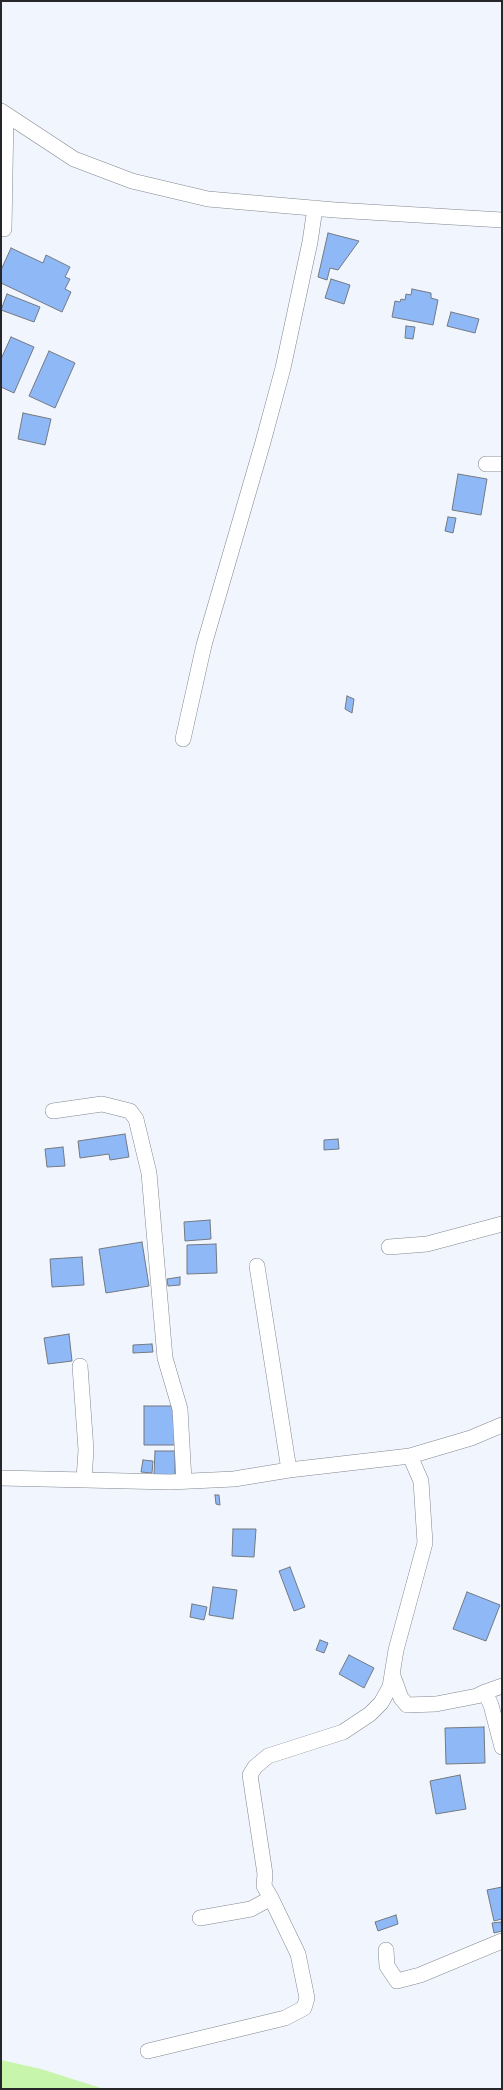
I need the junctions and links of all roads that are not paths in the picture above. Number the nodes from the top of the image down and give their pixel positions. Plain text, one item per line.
1 (3, 113) edge
2 (315, 208) junction
3 (502, 220) edge
4 (4, 229) dead end
5 (486, 464) dead end
6 (502, 464) edge
7 (183, 739) dead end
8 (53, 1111) dead end
9 (502, 1224) edge
10 (389, 1247) dead end
11 (257, 1266) dead end
12 (80, 1366) dead end
13 (502, 1425) edge
14 (410, 1456) junction
15 (289, 1470) junction
16 (1, 1478) edge
17 (84, 1479) junction
18 (184, 1482) junction
19 (393, 1676) junction
20 (502, 1686) edge
21 (485, 1692) junction
22 (502, 1747) edge
23 (271, 1898) junction
24 (200, 1918) dead end
25 (502, 1941) edge
26 (386, 1950) dead end
27 (148, 2051) dead end

1 - 2 street
1 - 4 street
2 - 3 street
2 - 7 street
5 - 6 street
8 - 18 street
9 - 10 street
11 - 15 street
12 - 17 street
13 - 14 street
14 - 15 street
14 - 19 street
15 - 18 street
16 - 17 street
17 - 18 street
19 - 21 street
19 - 23 street
20 - 21 street
21 - 22 street
23 - 24 street
23 - 27 street
25 - 26 street

